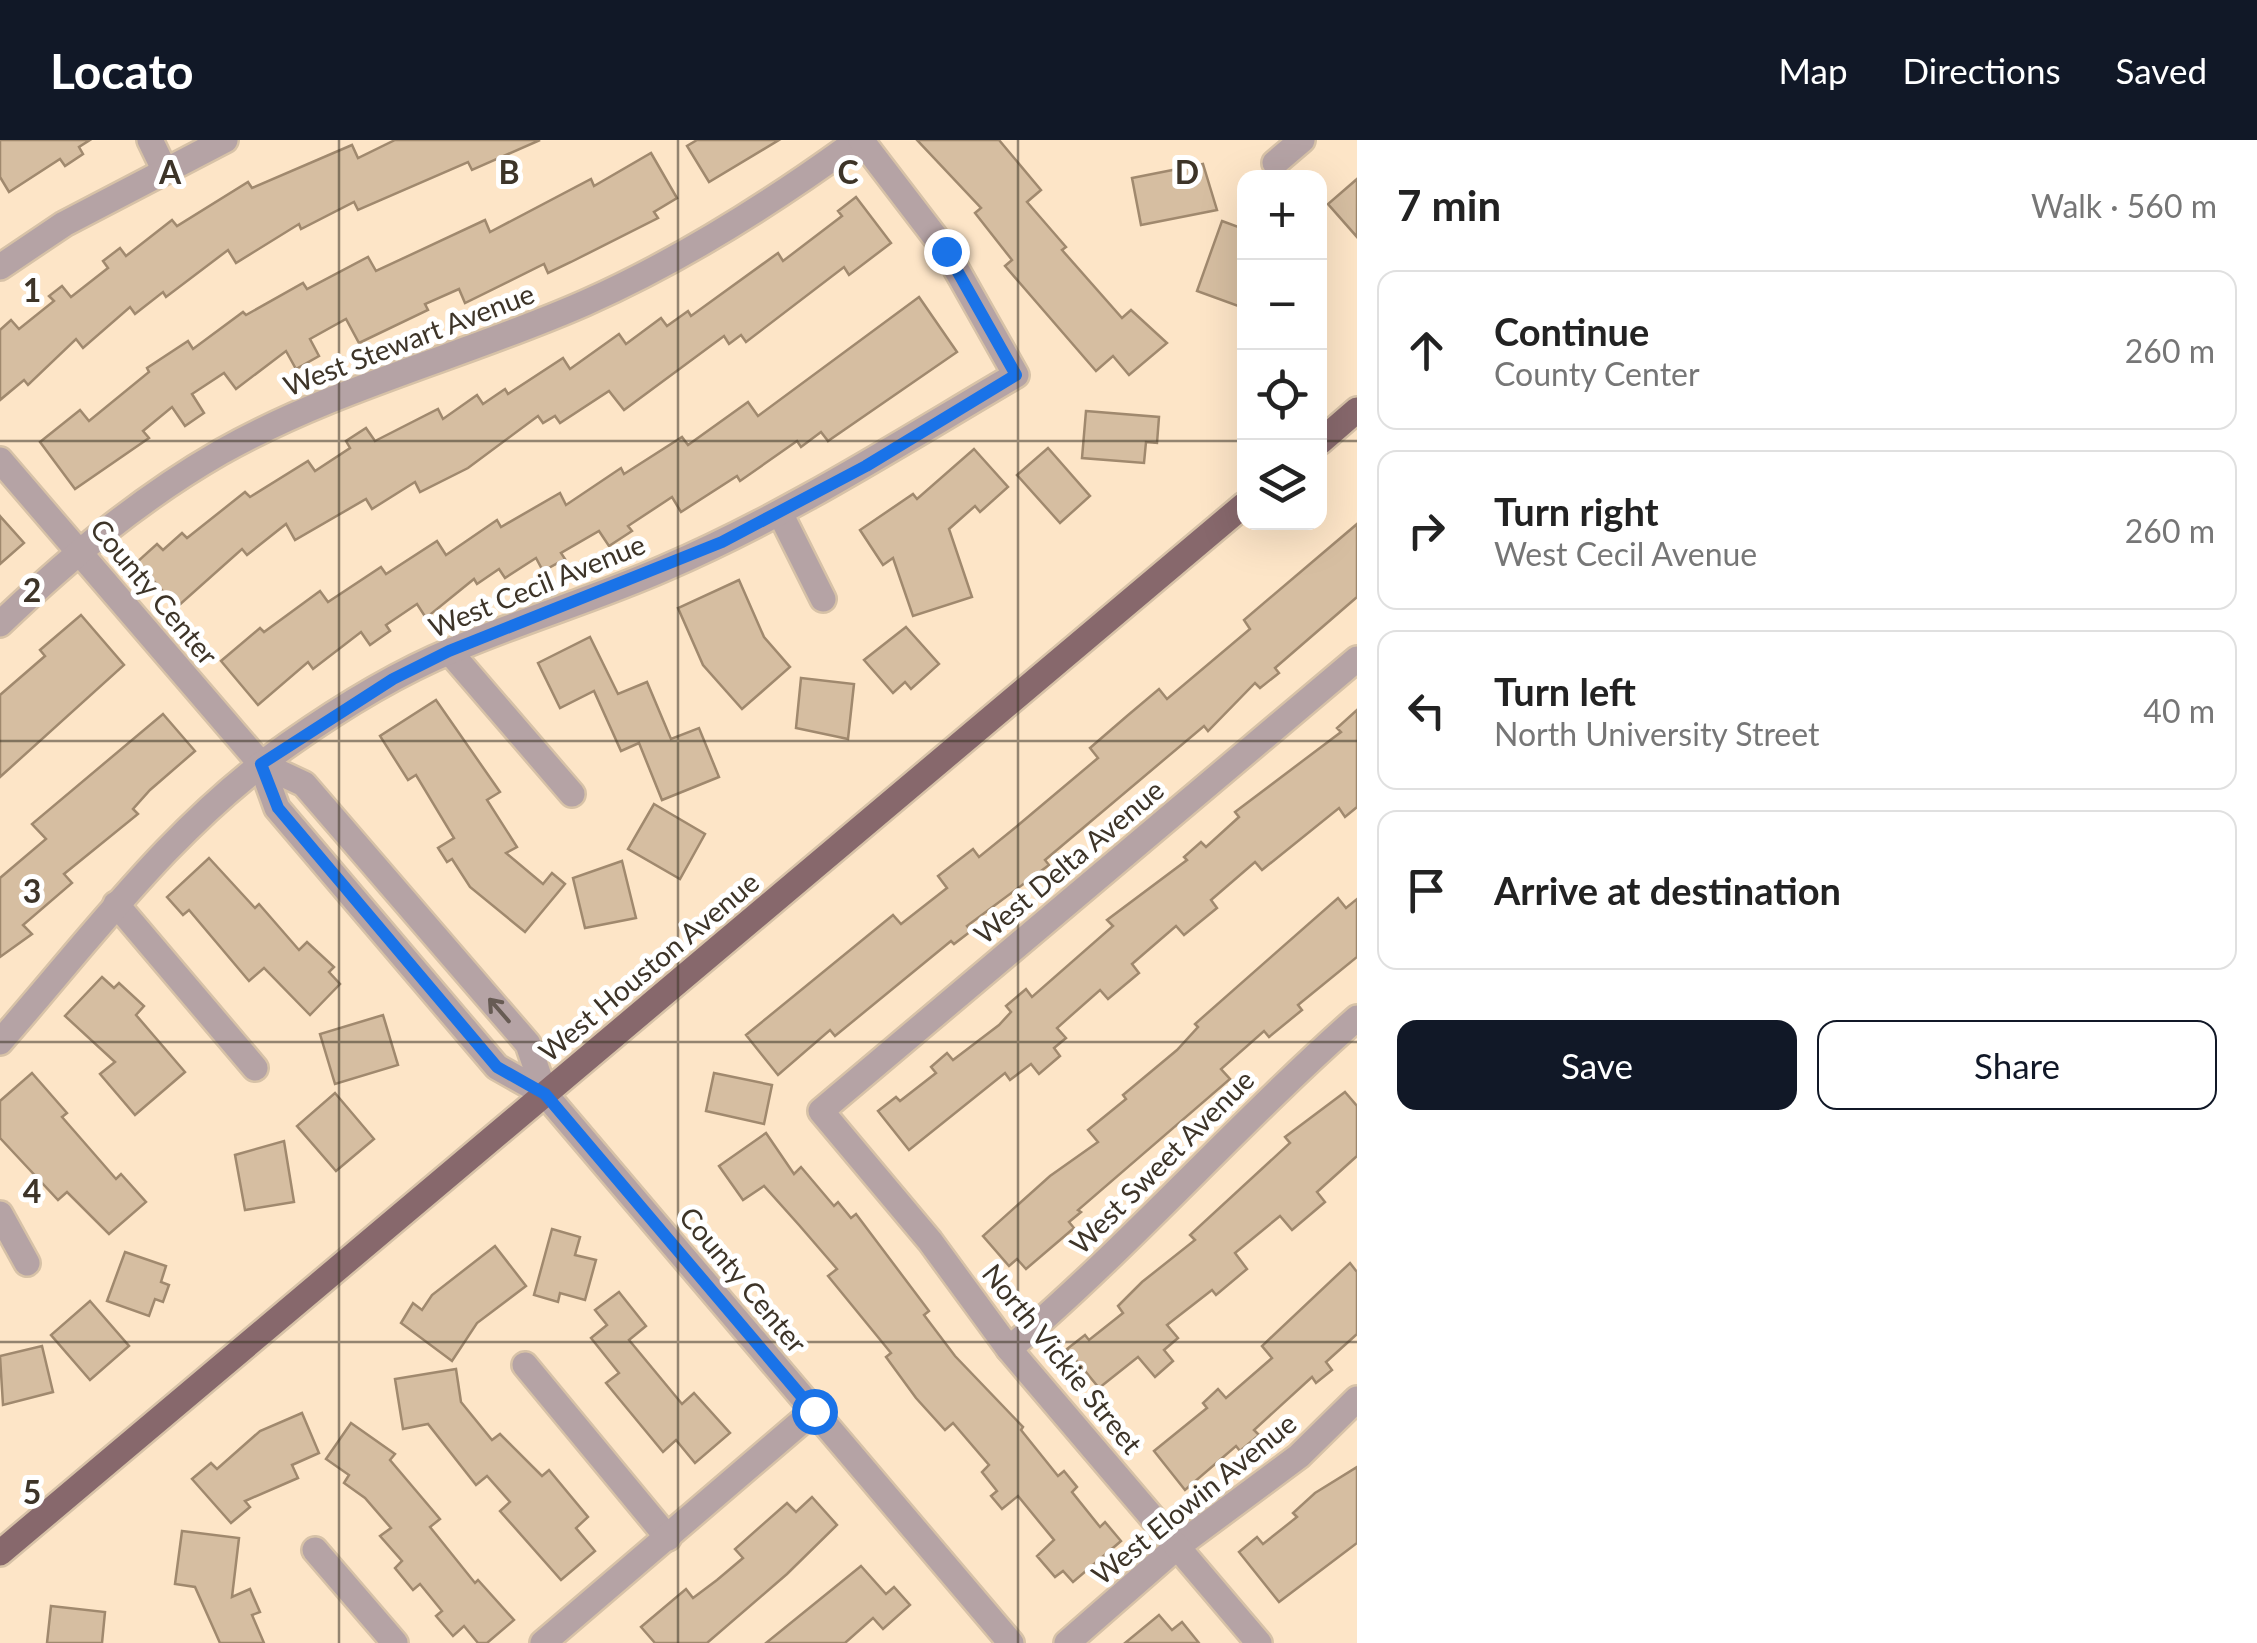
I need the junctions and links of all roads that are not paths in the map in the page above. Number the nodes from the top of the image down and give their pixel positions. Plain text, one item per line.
1 (150, 140) edge
2 (225, 140) edge
3 (859, 140) edge
4 (1302, 140) edge
5 (1275, 163) dead end
6 (164, 169) junction
7 (0, 267) edge
8 (1357, 410) edge
9 (1322, 440) edge
10 (0, 460) edge
11 (1237, 511) edge
12 (780, 513) junction
13 (80, 550) junction
14 (822, 598) dead end
15 (0, 624) edge
16 (449, 651) junction
17 (1357, 659) edge
18 (261, 764) junction
19 (572, 794) dead end
20 (116, 904) junction
21 (1357, 1018) edge
22 (0, 1042) edge
23 (256, 1068) dead end
24 (545, 1094) junction
25 (820, 1111) joint
26 (0, 1214) edge
27 (26, 1263) dead end
28 (1009, 1349) junction
29 (526, 1364) dead end
30 (1357, 1399) edge
31 (814, 1411) junction
32 (668, 1538) junction
33 (1178, 1546) junction
34 (315, 1550) dead end
35 (0, 1553) edge
36 (395, 1643) edge
37 (543, 1643) edge
38 (1011, 1643) edge
39 (1067, 1643) edge
40 (1259, 1643) edge

1 - 6 street
2 - 6 street
3 - 12 street, West Cecil Avenue
3 - 13 street, West Stewart Avenue
4 - 5 street
6 - 7 street
8 - 9 main road
10 - 13 street, County Center
11 - 24 main road, West Houston Avenue
12 - 14 street
12 - 16 street, West Cecil Avenue
13 - 15 street, West Stewart Avenue
13 - 18 street, County Center
16 - 18 street, West Cecil Avenue
16 - 19 street
17 - 25 street, West Delta Avenue
18 - 20 street, West Cecil Avenue
18 - 24 street, County Center
24 -> 18 street, County Center
20 - 22 street, West Cecil Avenue
20 - 23 street
21 - 28 street, West Sweet Avenue
24 - 31 street, County Center
24 - 35 main road, West Houston Avenue
25 - 28 street, North Vickie Street
26 - 27 street
28 - 33 street, North Vickie Street
29 - 32 street
30 - 33 street, West Elowin Avenue
31 - 32 street
31 - 38 street, County Center
32 - 37 street
33 - 39 street, West Elowin Avenue
33 - 40 street, North Vickie Street
34 - 36 street

